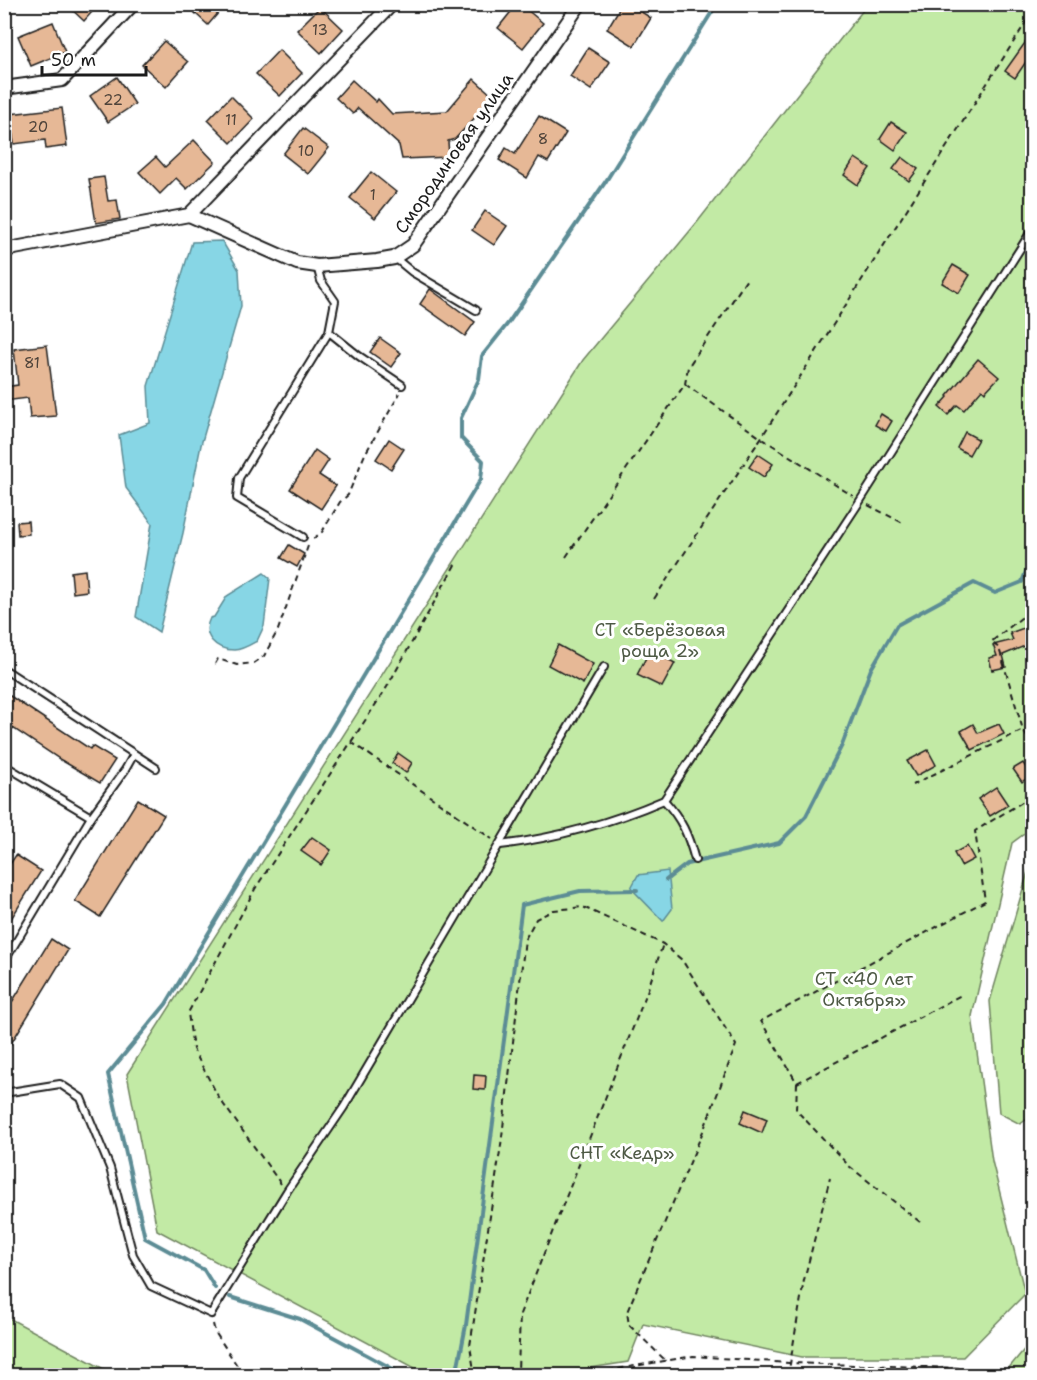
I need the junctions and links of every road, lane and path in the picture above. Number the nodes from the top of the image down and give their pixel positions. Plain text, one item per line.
1 (133, 4) edge
2 (392, 4) edge
3 (580, 4) edge
4 (1032, 13) edge
5 (4, 88) edge
6 (189, 215) junction
7 (1032, 230) edge
8 (4, 250) edge
9 (394, 258) junction
10 (317, 266) junction
11 (747, 279) dead end
12 (476, 309) dead end
13 (329, 332) junction
14 (685, 384) junction
15 (402, 385) joint
16 (760, 438) junction
17 (860, 501) junction
18 (903, 523) dead end
19 (303, 537) dead end
20 (566, 557) dead end
21 (456, 563) dead end
22 (654, 599) dead end
23 (1032, 615) edge
24 (215, 664) dead end
25 (604, 667) dead end
26 (4, 669) edge
27 (1023, 730) junction
28 (351, 742) junction
29 (1032, 742) edge
30 (134, 754) junction
31 (4, 765) edge
32 (156, 768) dead end
33 (912, 785) dead end
34 (1032, 796) edge
35 (664, 800) junction
36 (91, 817) junction
37 (500, 845) junction
38 (695, 860) dead end
39 (663, 944) junction
40 (4, 962) edge
41 (961, 995) dead end
42 (797, 1083) junction
43 (4, 1093) edge
44 (830, 1178) dead end
45 (286, 1191) junction
46 (920, 1222) dead end
47 (211, 1314) junction
48 (666, 1360) junction
49 (789, 1363) junction
50 (243, 1376) edge
51 (475, 1376) edge
52 (522, 1376) edge
53 (577, 1376) edge
54 (788, 1376) edge
55 (965, 1376) edge

1 - 5 street
2 - 6 street
3 - 9 street, Смородиновая улица
4 - 16 path
6 - 8 street
6 - 10 street, Смородиновая улица
7 - 17 lane
9 - 10 street, Смородиновая улица
9 - 12 lane
10 - 13 lane
11 - 14 path
13 - 15 lane
13 - 19 lane
14 - 16 path
14 - 20 path
15 - 24 path
16 - 17 path
16 - 22 path
17 - 18 path
17 - 35 lane
21 - 28 path
23 - 27 path
25 - 37 lane
26 - 30 lane
27 - 29 path
27 - 33 path
28 - 37 path
28 - 45 path
30 - 32 lane
30 - 36 lane
31 - 36 lane
34 - 42 path
35 - 37 lane
35 - 38 lane
36 - 40 lane
37 - 45 lane
39 - 48 path
39 - 51 path
39 - 52 path
41 - 42 path
42 - 46 path
43 - 47 lane
44 - 49 path
45 - 47 lane
47 - 50 path
48 - 49 path
48 - 53 path
49 - 54 path
49 - 55 path

